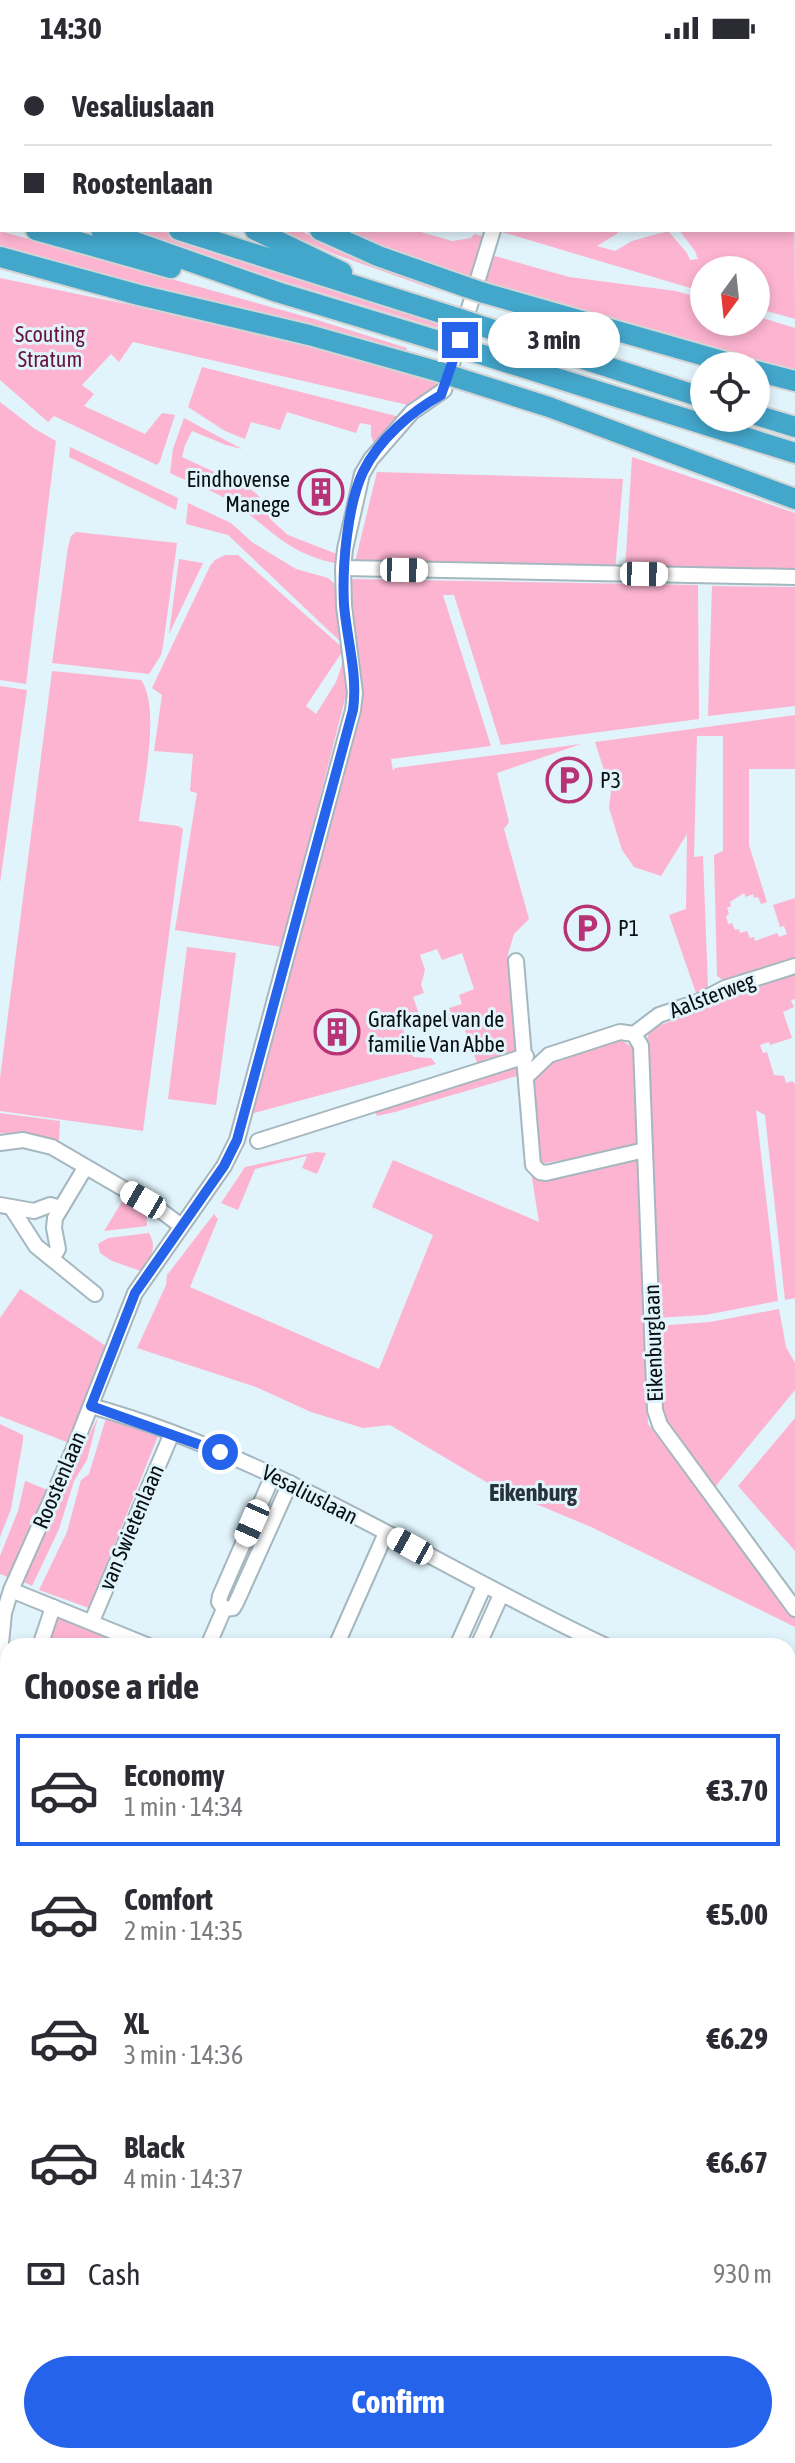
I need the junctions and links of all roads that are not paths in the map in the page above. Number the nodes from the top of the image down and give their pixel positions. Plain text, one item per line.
1 (43, 232) edge
2 (107, 232) edge
3 (185, 232) edge
4 (259, 232) edge
5 (324, 232) edge
6 (492, 232) edge
7 (0, 257) edge
8 (277, 292) junction
9 (415, 305) junction
10 (691, 352) edge
11 (770, 375) edge
12 (795, 381) edge
13 (690, 393) edge
14 (770, 419) edge
15 (795, 427) edge
16 (795, 453) edge
17 (795, 499) edge
18 (343, 568) junction
19 (795, 577) edge
20 (516, 961) dead end
21 (795, 966) edge
22 (634, 1034) junction
23 (524, 1038) junction
24 (549, 1055) junction
25 (526, 1056) junction
26 (527, 1076) junction
27 (258, 1141) dead end
28 (0, 1143) edge
29 (645, 1150) junction
30 (85, 1168) junction
31 (5, 1206) edge
32 (61, 1208) junction
33 (180, 1225) junction
34 (52, 1259) junction
35 (95, 1294) dead end
36 (91, 1406) junction
37 (172, 1433) junction
38 (273, 1475) junction
39 (290, 1483) junction
40 (386, 1533) junction
41 (484, 1586) junction
42 (11, 1590) junction
43 (501, 1595) junction
44 (53, 1607) junction
45 (224, 1609) junction
46 (795, 1609) edge
47 (92, 1621) junction
48 (2, 1638) edge
49 (43, 1638) edge
50 (131, 1638) edge
51 (211, 1638) edge
52 (340, 1638) edge
53 (461, 1638) edge
54 (482, 1638) edge
55 (587, 1638) edge

1 - 8 highway
2 - 8 highway
3 - 9 highway
4 - 9 highway
5 - 10 highway
6 - 18 street, Roostenlaan
7 - 17 highway
8 - 16 highway
9 - 13 highway
11 - 12 highway
14 - 15 highway
18 - 19 street
18 - 33 street, Roostenlaan
20 - 23 street
21 - 22 street, Aalsterweg
22 - 24 street, Aalsterweg
22 - 29 street
23 - 24 street
23 - 25 street
24 - 26 street
25 - 26 street
25 - 27 street
26 - 29 street
28 - 30 street
29 - 46 street, Eikenburglaan
30 - 32 street
30 - 33 street
31 - 32 street
31 - 34 street
32 - 34 street
33 - 36 street, Roostenlaan
34 - 35 street
36 - 37 street, Vesaliuslaan
36 - 42 street, Roostenlaan
37 - 38 street, Vesaliuslaan
37 - 47 street, van Swietenlaan
38 - 39 street, Vesaliuslaan
38 - 45 street
39 - 40 street, Vesaliuslaan
39 - 45 street
40 - 41 street, Vesaliuslaan
40 - 52 street
41 - 43 street, Vesaliuslaan
41 - 53 street
42 - 44 street
42 - 48 street, Roostenlaan
43 - 54 street
43 - 55 street, Vesaliuslaan
44 - 47 street
44 - 49 street
45 - 51 street
47 - 50 street

